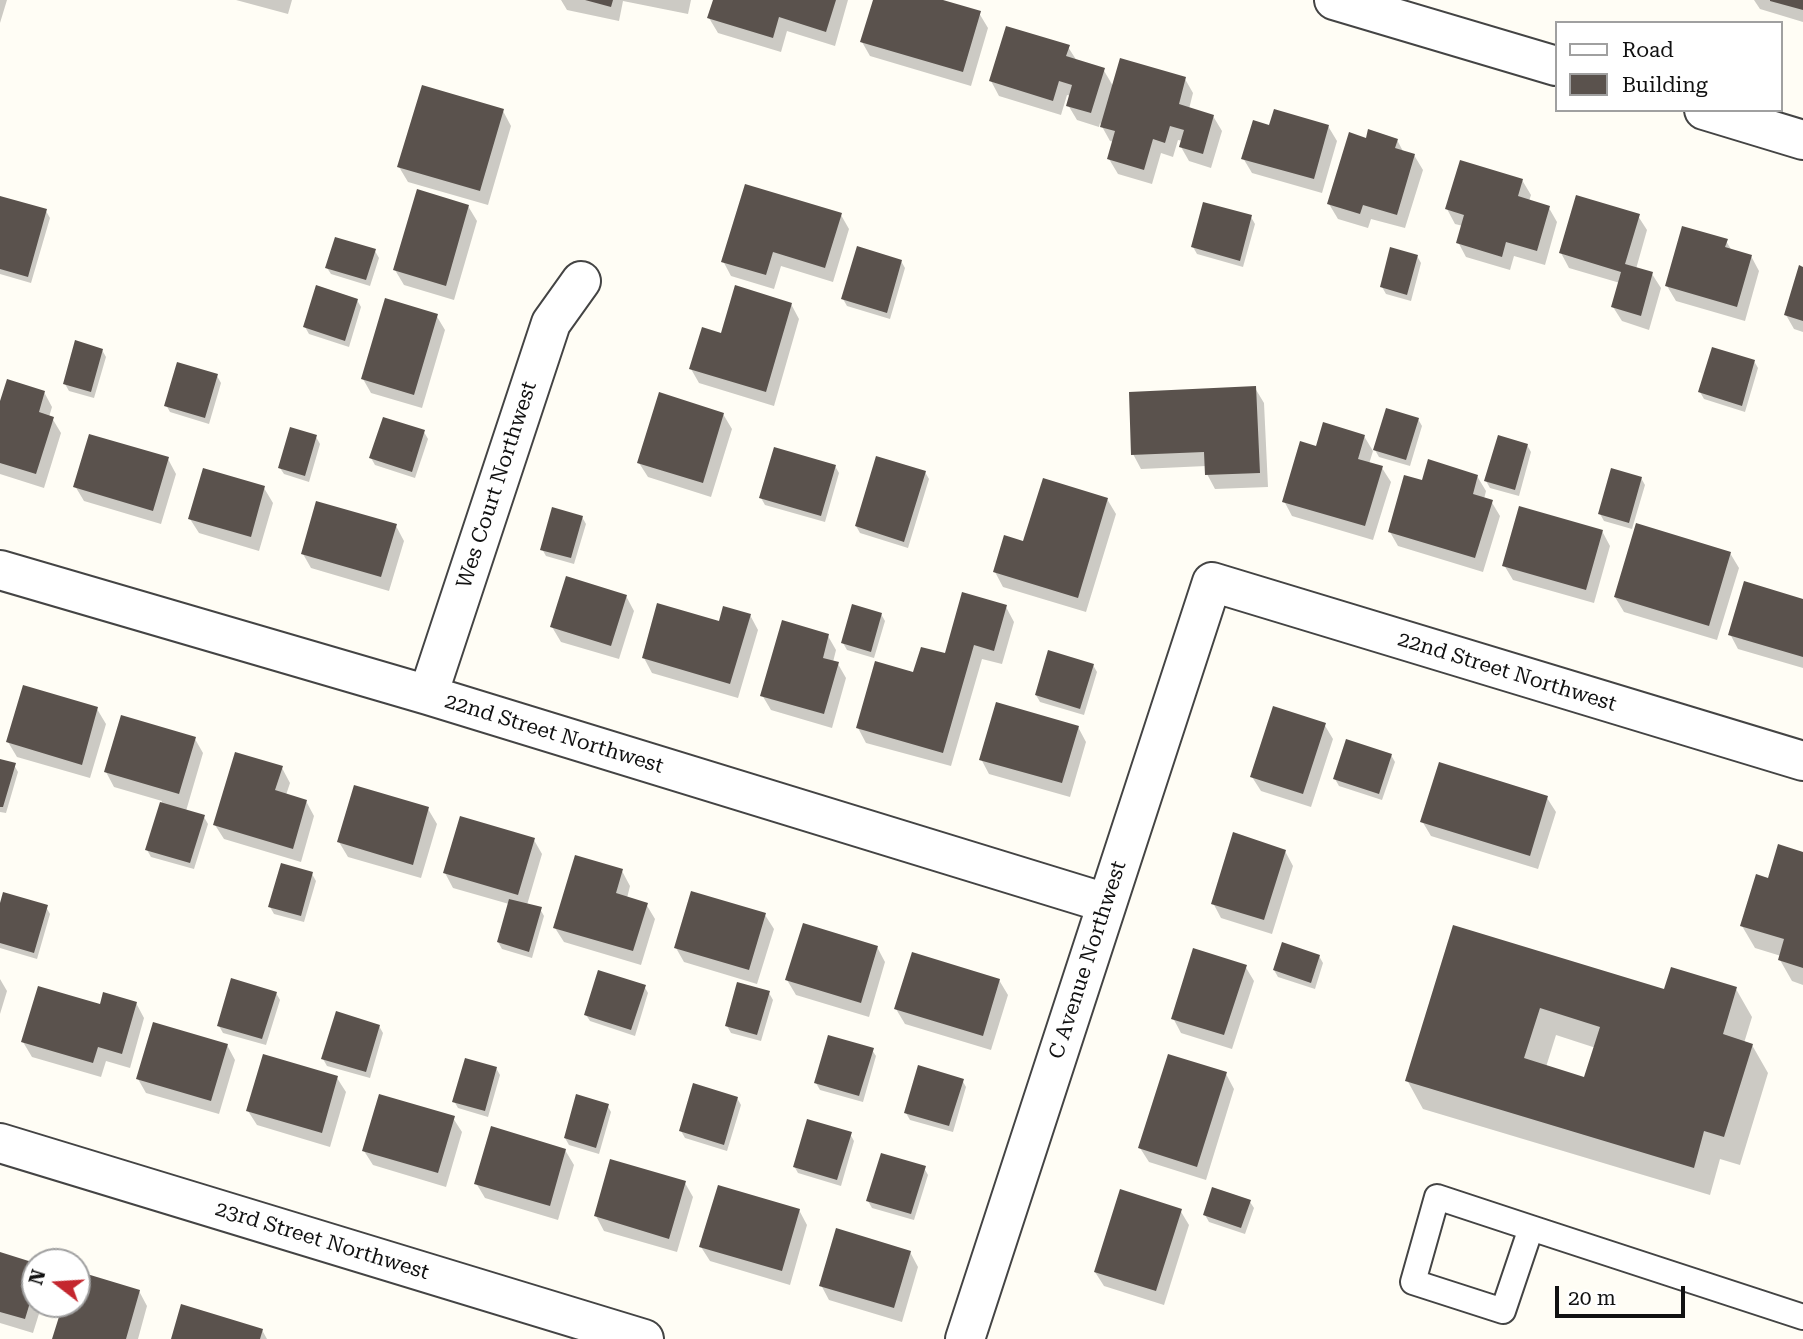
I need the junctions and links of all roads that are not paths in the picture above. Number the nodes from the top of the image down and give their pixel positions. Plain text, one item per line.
1 (1334, 0) edge
2 (1554, 65) edge
3 (1711, 112) edge
4 (1803, 140) edge
5 (581, 281) dead end
6 (0, 570) edge
7 (1212, 582) joint
8 (428, 695) junction
9 (1803, 761) edge
10 (1106, 903) junction
11 (0, 1143) edge
12 (1531, 1228) junction
13 (1803, 1317) edge
14 (644, 1339) edge
15 (965, 1339) edge

1 - 2 street
3 - 4 street
5 - 8 street, Wes Court Northwest
6 - 8 street, 22nd Street Northwest
7 - 9 street, 22nd Street Northwest
7 - 10 street, C Avenue Northwest
8 - 10 street, 22nd Street Northwest
10 - 15 street, C Avenue Northwest
11 - 14 street, 23rd Street Northwest
12 - 12 lane
12 - 13 lane

